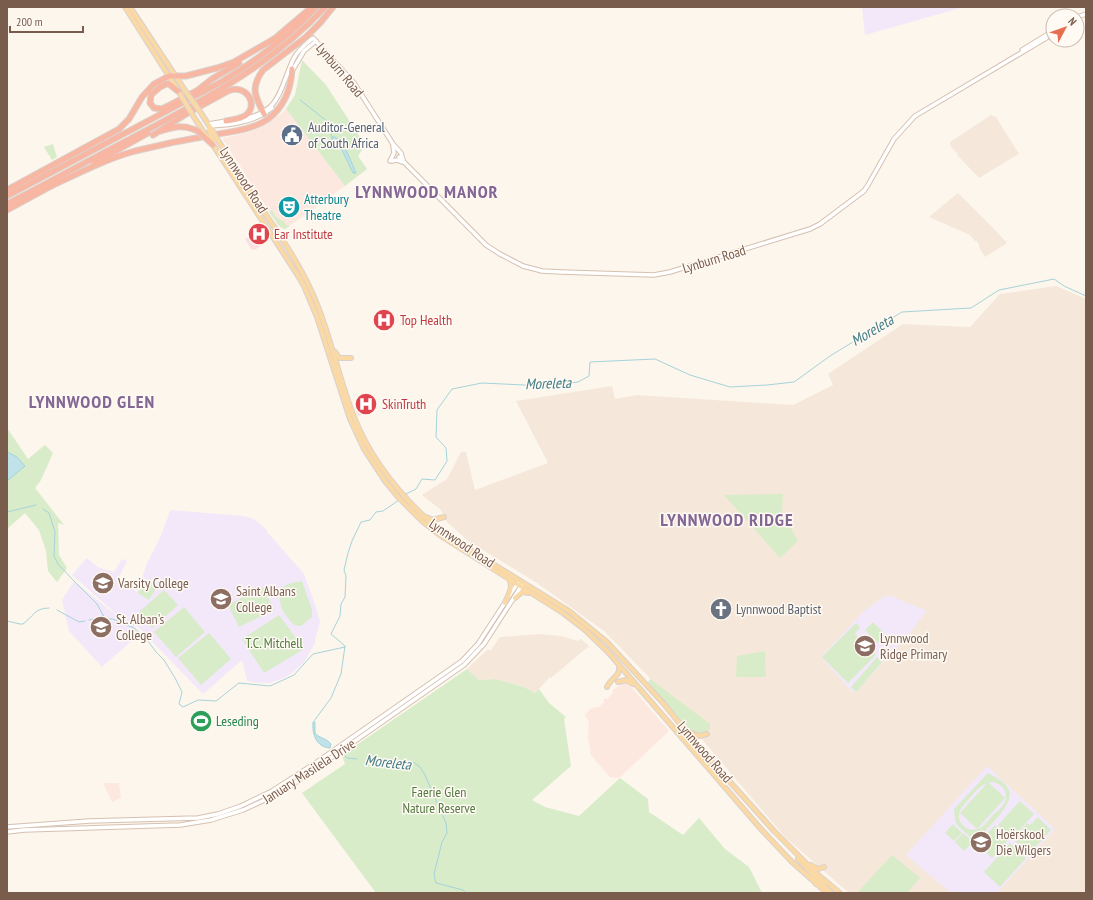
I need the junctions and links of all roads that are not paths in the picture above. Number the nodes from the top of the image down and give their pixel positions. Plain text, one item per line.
1 (125, 7) edge
2 (130, 7) edge
3 (312, 7) edge
4 (316, 7) edge
5 (324, 7) edge
6 (333, 7) edge
7 (1045, 36) edge
8 (274, 39) junction
9 (314, 39) junction
10 (292, 69) junction
11 (169, 76) junction
12 (176, 76) junction
13 (179, 93) junction
14 (183, 111) junction
15 (264, 113) junction
16 (149, 120) junction
17 (226, 121) junction
18 (198, 122) junction
19 (209, 127) junction
20 (153, 135) junction
21 (213, 145) junction
22 (393, 145) junction
23 (74, 153) junction
24 (405, 163) junction
25 (90, 165) junction
26 (237, 171) junction
27 (51, 186) junction
28 (7, 190) edge
29 (7, 196) edge
30 (7, 204) edge
31 (7, 210) edge
32 (276, 242) junction
33 (331, 346) junction
34 (351, 358) dead end
35 (392, 486) junction
36 (406, 502) junction
37 (418, 511) junction
38 (444, 517) dead end
39 (508, 578) junction
40 (521, 583) junction
41 (515, 598) junction
42 (539, 598) junction
43 (505, 603) junction
44 (595, 632) junction
45 (618, 664) junction
46 (627, 672) junction
47 (636, 674) junction
48 (618, 682) dead end
49 (608, 687) dead end
50 (650, 701) junction
51 (685, 730) junction
52 (707, 734) dead end
53 (7, 827) edge
54 (774, 831) junction
55 (7, 832) edge
56 (786, 845) junction
57 (824, 867) dead end
58 (817, 874) junction
59 (816, 884) junction
60 (827, 893) edge
61 (831, 893) edge
62 (840, 893) edge

1 - 11 main road, Lynnwood Road
2 - 12 main road, Lynnwood Road
3 - 8 highway
4 - 16 highway
5 - 14 highway
6 - 15 highway
7 - 24 main road, Lynburn Road
8 - 12 highway
8 - 13 highway
9 - 10 main road
9 - 15 main road
9 - 22 main road, Lynburn Road
10 - 15 main road
10 - 27 highway
11 - 12 highway
11 - 13 main road, Lynnwood Road
11 - 23 highway
12 - 19 main road, Lynnwood Road, bridge
13 - 18 main road, Lynnwood Road, bridge
14 - 25 highway
14 - 30 highway
15 - 17 main road
15 - 19 main road
16 - 23 highway
16 - 29 highway
17 - 19 main road
17 - 20 highway
18 - 19 main road
18 - 21 main road, Lynnwood Road, bridge
19 - 21 main road, bridge
19 - 26 main road, Lynnwood Road, bridge
20 - 21 highway, bridge
20 - 25 highway
21 - 32 main road, Lynnwood Road
22 - 24 main road, Lynburn Road
22 - 24 main road
23 - 28 highway
25 - 27 highway
26 - 32 main road
26 - 33 main road, Lynnwood Road
27 - 31 highway
32 - 35 main road, Lynnwood Road
33 - 34 main road
33 - 35 main road, Lynnwood Road
35 - 36 main road, Lynnwood Road
36 - 37 main road, Lynnwood Road
36 - 39 main road, Lynnwood Road
37 - 38 main road
37 - 40 main road, Lynnwood Road
39 - 40 main road, Lynnwood Road
39 - 43 main road
40 - 41 main road, January Masilela Drive
40 - 42 main road, Lynnwood Road
40 - 43 main road, January Masilela Drive
40 - 44 main road, Lynnwood Road
41 - 42 main road
41 - 55 main road, January Masilela Drive
42 - 45 main road, Lynnwood Road
43 - 53 main road, January Masilela Drive
44 - 46 main road
44 - 47 main road, Lynnwood Road
45 - 46 main road, Lynnwood Road
45 - 49 main road
46 - 47 main road
46 - 50 main road, Lynnwood Road
47 - 51 main road, Lynnwood Road
48 - 50 main road
50 - 59 main road, Lynnwood Road
51 - 52 main road
51 - 54 main road, Lynnwood Road
54 - 56 main road, Lynnwood Road
54 - 57 main road
56 - 58 main road, Lynnwood Road
56 - 59 main road
58 - 61 main road
58 - 62 main road, Lynnwood Road
59 - 60 main road, Lynnwood Road

